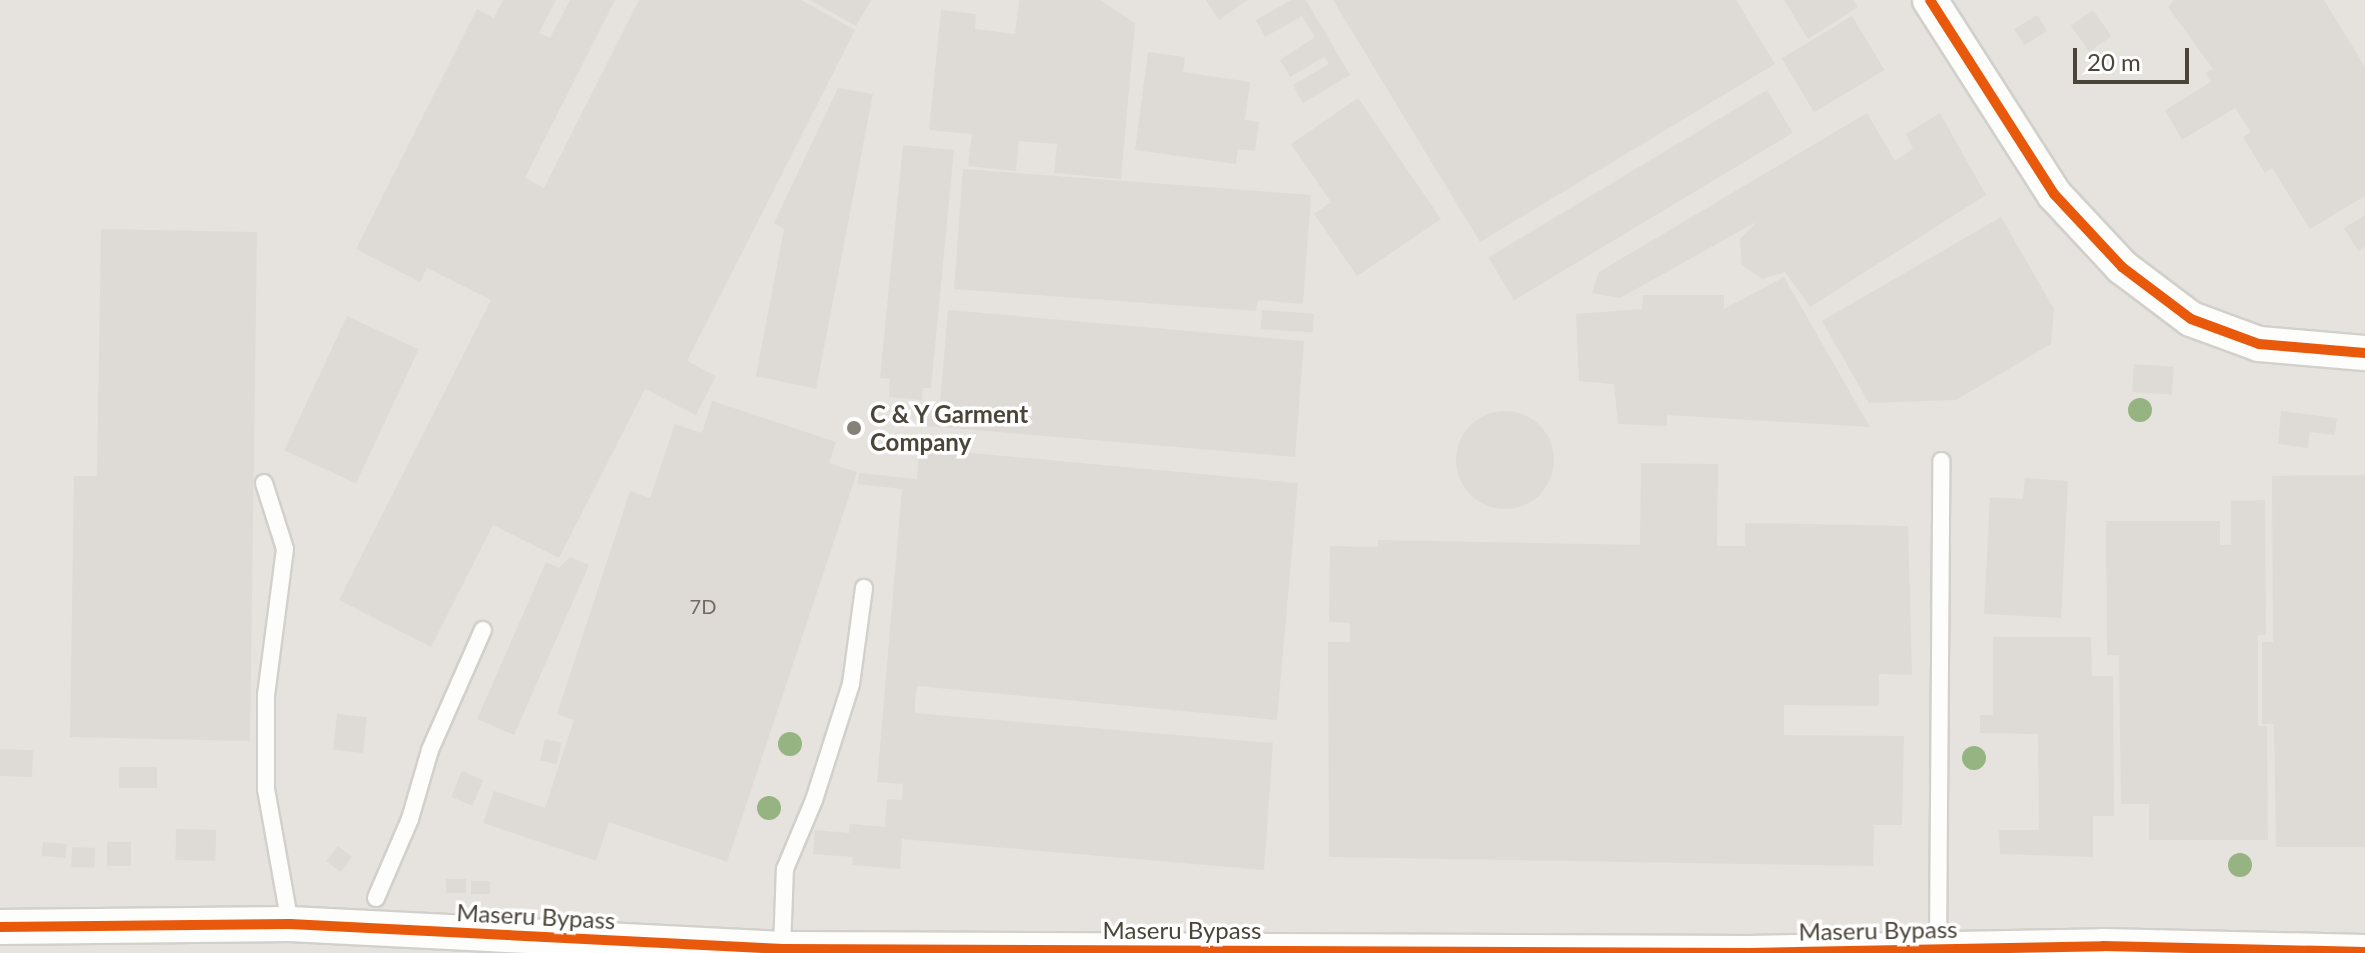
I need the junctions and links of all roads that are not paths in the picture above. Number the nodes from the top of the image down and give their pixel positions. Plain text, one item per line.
1 (1930, 0) edge
2 (2365, 353) edge
3 (1941, 461) dead end
4 (264, 483) dead end
5 (864, 588) dead end
6 (483, 630) dead end
7 (376, 898) dead end
8 (290, 924) junction
9 (0, 927) edge
10 (782, 949) junction
11 (1938, 949) junction
12 (2365, 952) edge

1 - 2 street
3 - 11 lane
4 - 8 lane
5 - 10 lane
6 - 7 lane
8 - 9 street, Maseru Bypass
8 - 10 street, Maseru Bypass
10 - 11 street, Maseru Bypass
11 - 12 street, Maseru Bypass

